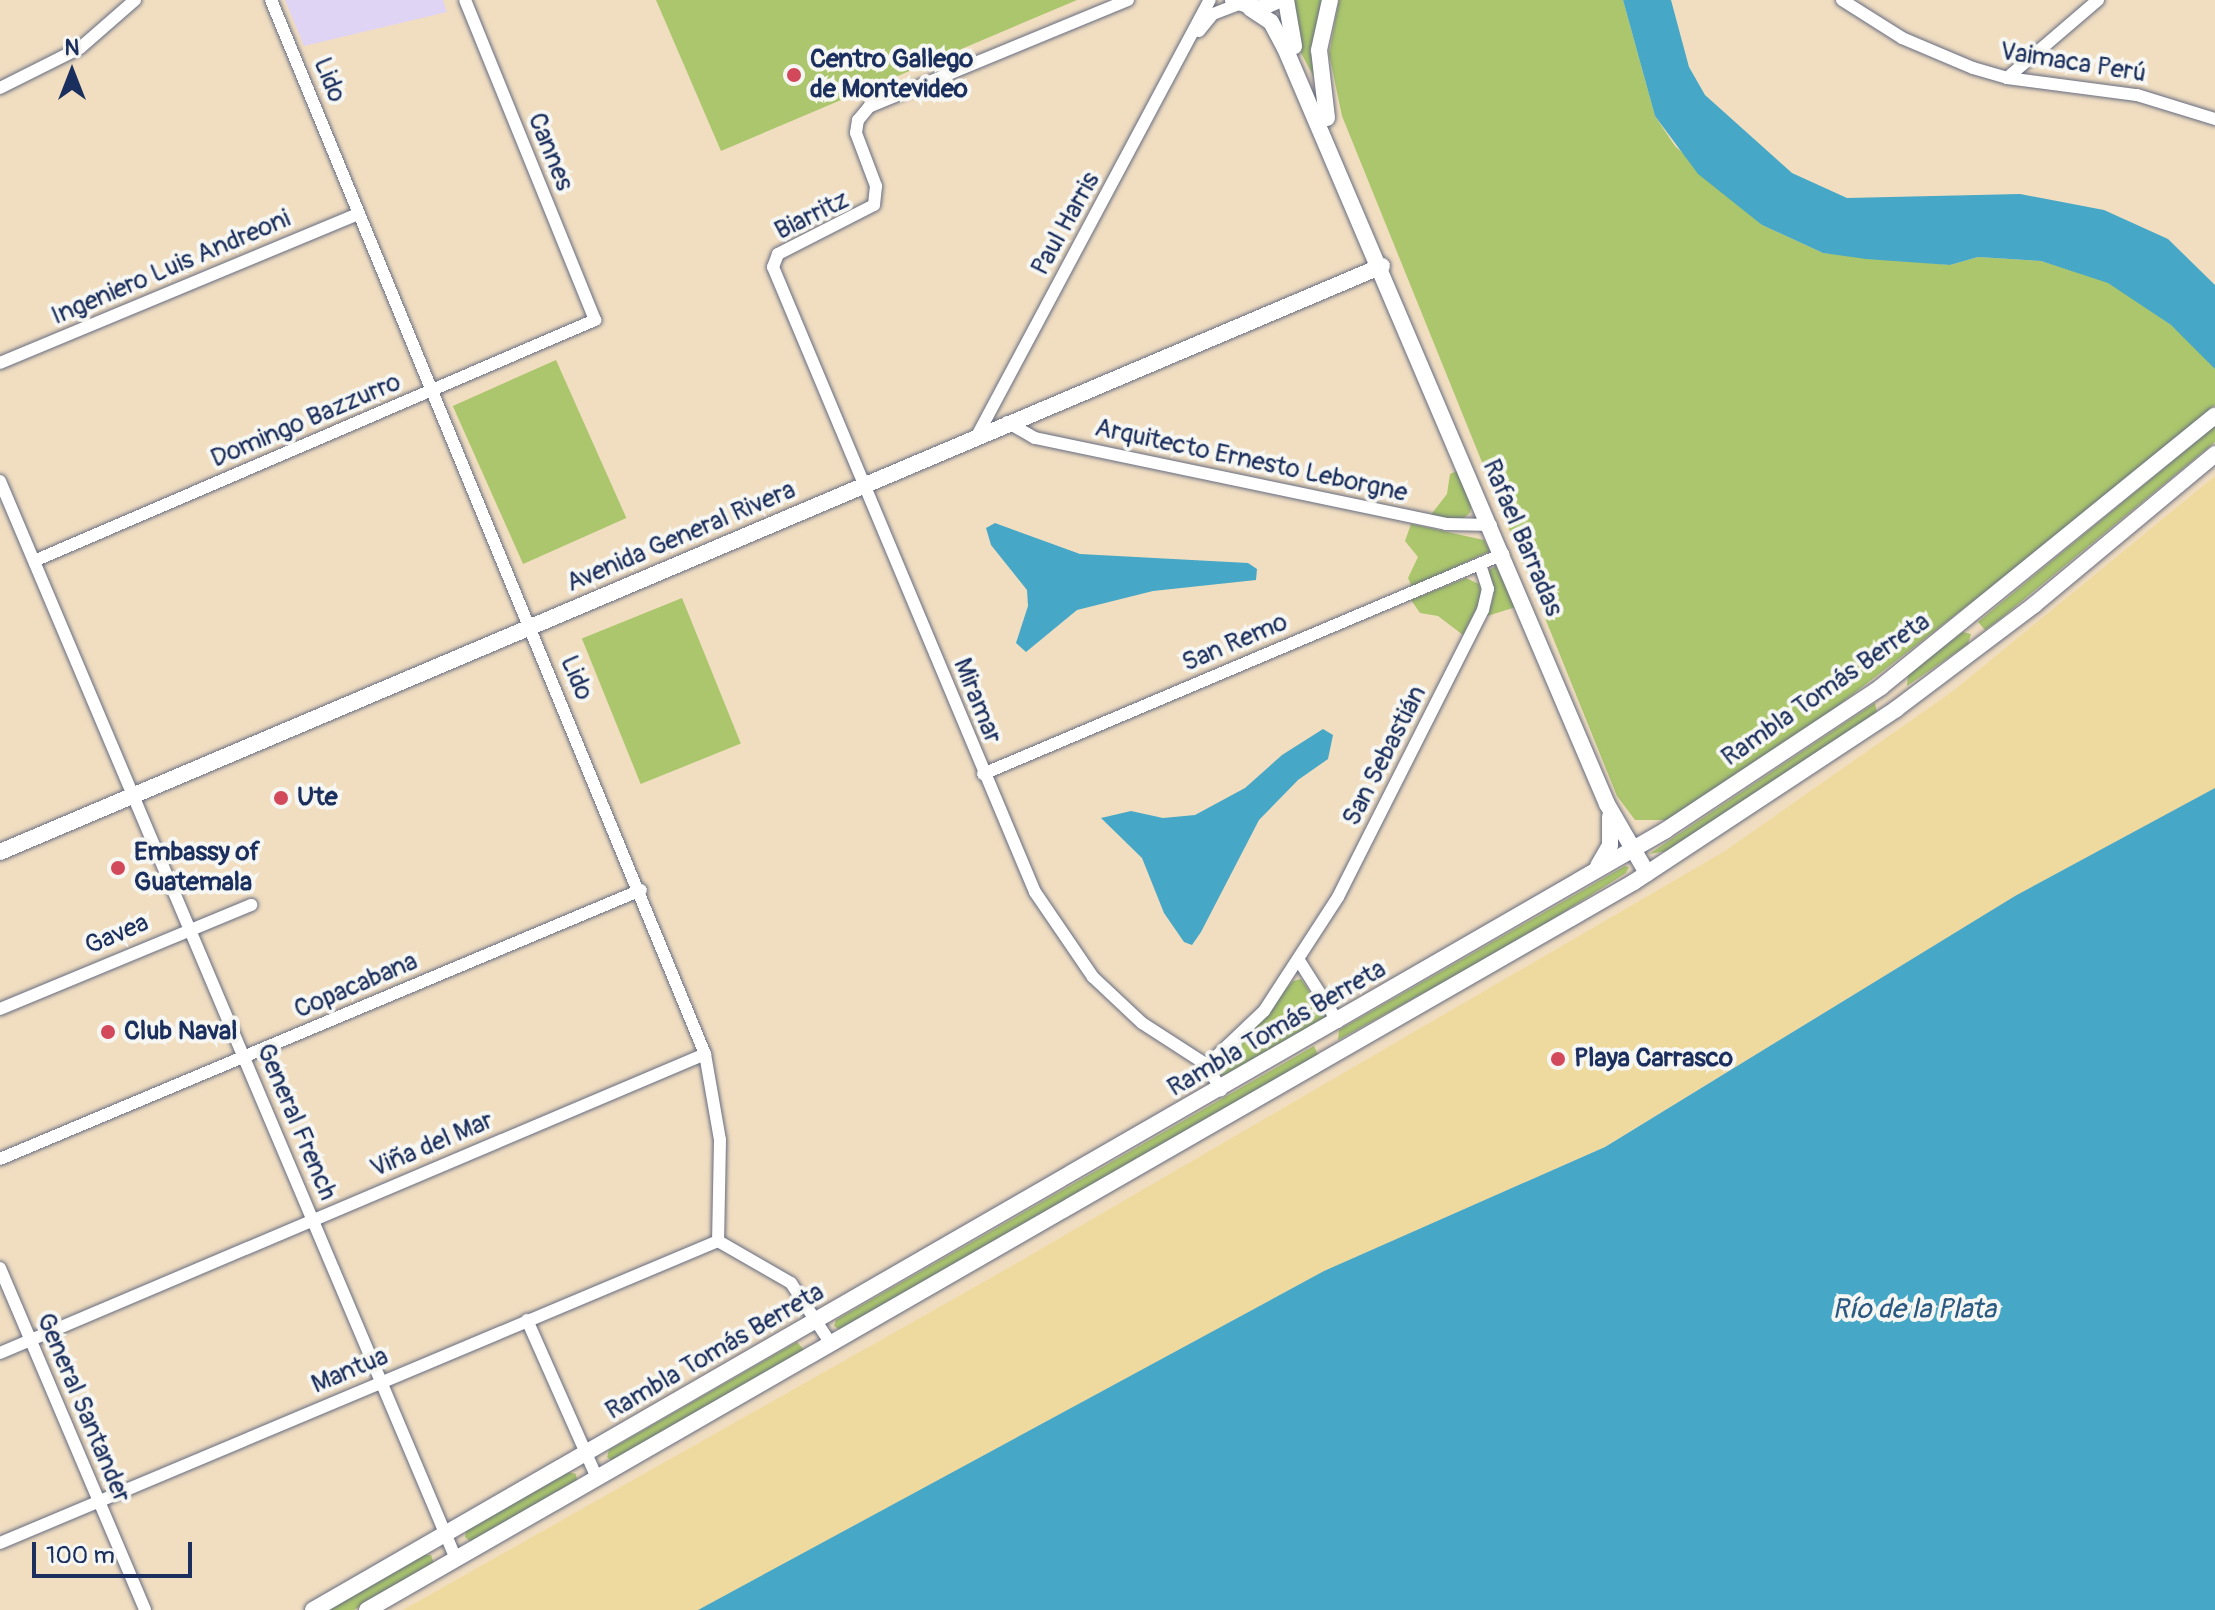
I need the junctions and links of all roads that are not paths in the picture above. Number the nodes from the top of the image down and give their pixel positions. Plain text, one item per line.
1 (135, 0) edge
2 (271, 0) edge
3 (465, 0) edge
4 (1128, 0) edge
5 (1279, 0) edge
6 (1286, 0) edge
7 (1330, 0) edge
8 (1842, 0) edge
9 (2098, 0) edge
10 (1204, 4) edge
11 (1241, 4) edge
12 (1193, 35) junction
13 (2007, 78) junction
14 (0, 88) edge
15 (1327, 118) junction
16 (2215, 119) edge
17 (358, 214) junction
18 (1362, 217) junction
19 (1382, 266) junction
20 (774, 271) joint
21 (595, 320) joint
22 (0, 363) edge
23 (430, 392) junction
24 (2215, 416) edge
25 (1007, 422) junction
26 (978, 434) junction
27 (2215, 454) edge
28 (0, 481) edge
29 (864, 484) junction
30 (1491, 525) junction
31 (1503, 554) junction
32 (34, 561) junction
33 (1480, 564) junction
34 (1968, 620) junction
35 (531, 627) junction
36 (1986, 641) junction
37 (1881, 687) junction
38 (1896, 709) junction
39 (983, 774) junction
40 (132, 795) junction
41 (1607, 804) junction
42 (1666, 830) junction
43 (1631, 850) junction
44 (0, 852) edge
45 (1592, 873) junction
46 (1647, 873) junction
47 (641, 890) junction
48 (251, 905) dead end
49 (190, 927) junction
50 (1529, 943) junction
51 (1300, 962) junction
52 (0, 1009) edge
53 (1338, 1022) junction
54 (1321, 1031) junction
55 (705, 1054) junction
56 (1335, 1056) junction
57 (245, 1057) junction
58 (1207, 1065) junction
59 (1221, 1090) junction
60 (0, 1159) edge
61 (312, 1219) junction
62 (718, 1241) junction
63 (0, 1268) edge
64 (527, 1320) junction
65 (817, 1321) junction
66 (30, 1340) junction
67 (831, 1344) junction
68 (0, 1353) edge
69 (381, 1382) junction
70 (586, 1455) junction
71 (597, 1478) junction
72 (99, 1502) junction
73 (445, 1535) junction
74 (0, 1543) edge
75 (456, 1559) junction
76 (145, 1610) edge
77 (313, 1610) edge
78 (367, 1610) edge

1 - 14 street
2 - 17 street, Lido
3 - 21 street, Cannes
4 - 20 street, Biarritz
5 - 11 main road
6 - 15 main road, Rafael Barradas
7 - 15 main road
8 - 13 street, Vaimaca Perú
9 - 13 street
10 - 12 street, Paul Harris
11 - 12 street, Paul Harris
11 - 18 main road, Rafael Barradas
12 - 26 street, Paul Harris
13 - 16 street, Vaimaca Perú
15 - 18 main road, Rafael Barradas
17 - 22 street, Ingeniero Luis Andreoni
17 - 23 street, Lido
18 - 19 main road, Rafael Barradas
19 - 25 main road, Avenida General Rivera
19 - 30 main road, Rafael Barradas
20 - 29 street, Miramar
21 - 23 street, Domingo Bazzurro
23 - 32 street, Domingo Bazzurro
23 - 35 street, Lido
24 - 34 main road, Rambla Tomás Berreta
25 - 26 main road, Avenida General Rivera
25 - 30 street, Arquitecto Ernesto Leborgne
26 - 29 main road, Avenida General Rivera
27 - 36 main road, Rambla Tomás Berreta
28 - 32 street, General French
29 - 35 main road, Avenida General Rivera
29 - 39 street, Miramar
30 - 31 main road, Rafael Barradas
31 - 33 street, San Remo
31 - 41 main road, Rafael Barradas
32 - 40 street, General French
33 - 39 street, San Remo
33 - 51 street, San Sebastián
34 - 36 main road
34 - 37 main road, Rambla Tomás Berreta
35 - 40 main road, Avenida General Rivera
35 - 47 street, Lido
36 - 38 main road, Rambla Tomás Berreta
37 - 38 main road
37 - 42 main road, Rambla Tomás Berreta
38 - 46 main road, Rambla Tomás Berreta
39 - 58 street, Miramar
40 - 44 main road, Avenida General Rivera
40 - 49 street, General French
41 - 42 main road
41 - 43 main road, Rafael Barradas
41 - 45 main road
42 - 43 main road, Rambla Tomás Berreta
43 - 45 main road, Rambla Tomás Berreta
43 - 46 main road, Rafael Barradas
43 - 50 main road
45 - 53 main road, Rambla Tomás Berreta
46 - 50 main road, Rambla Tomás Berreta
47 - 55 street, Lido
47 - 57 street, Copacabana
48 - 49 street, Gavea
49 - 52 street, Gavea
49 - 57 street, General French
50 - 56 main road, Rambla Tomás Berreta
51 - 53 street
51 - 58 street, San Sebastián
53 - 54 main road, Rambla Tomás Berreta
54 - 56 main road
54 - 59 main road, Rambla Tomás Berreta
55 - 61 street, Viña del Mar
55 - 62 street, Lido
56 - 67 main road, Rambla Tomás Berreta
57 - 60 street, Copacabana
57 - 61 street, General French
58 - 59 street, Miramar
59 - 65 main road, Rambla Tomás Berreta
61 - 66 street, Viña del Mar
61 - 69 street, General French
62 - 64 street, Mantua
62 - 65 street
63 - 66 street, General Santander
64 - 69 street, Mantua
64 - 70 street
65 - 67 street
65 - 70 main road, Rambla Tomás Berreta
66 - 68 street, Viña del Mar
66 - 72 street, General Santander
67 - 71 main road, Rambla Tomás Berreta
69 - 72 street, Mantua
69 - 73 street, General French
70 - 71 street
70 - 73 main road, Rambla Tomás Berreta
71 - 75 main road, Rambla Tomás Berreta
72 - 74 street, Mantua
72 - 76 street, General Santander
73 - 75 street, General French
73 - 77 main road, Rambla Tomás Berreta
75 - 78 main road, Rambla Tomás Berreta

